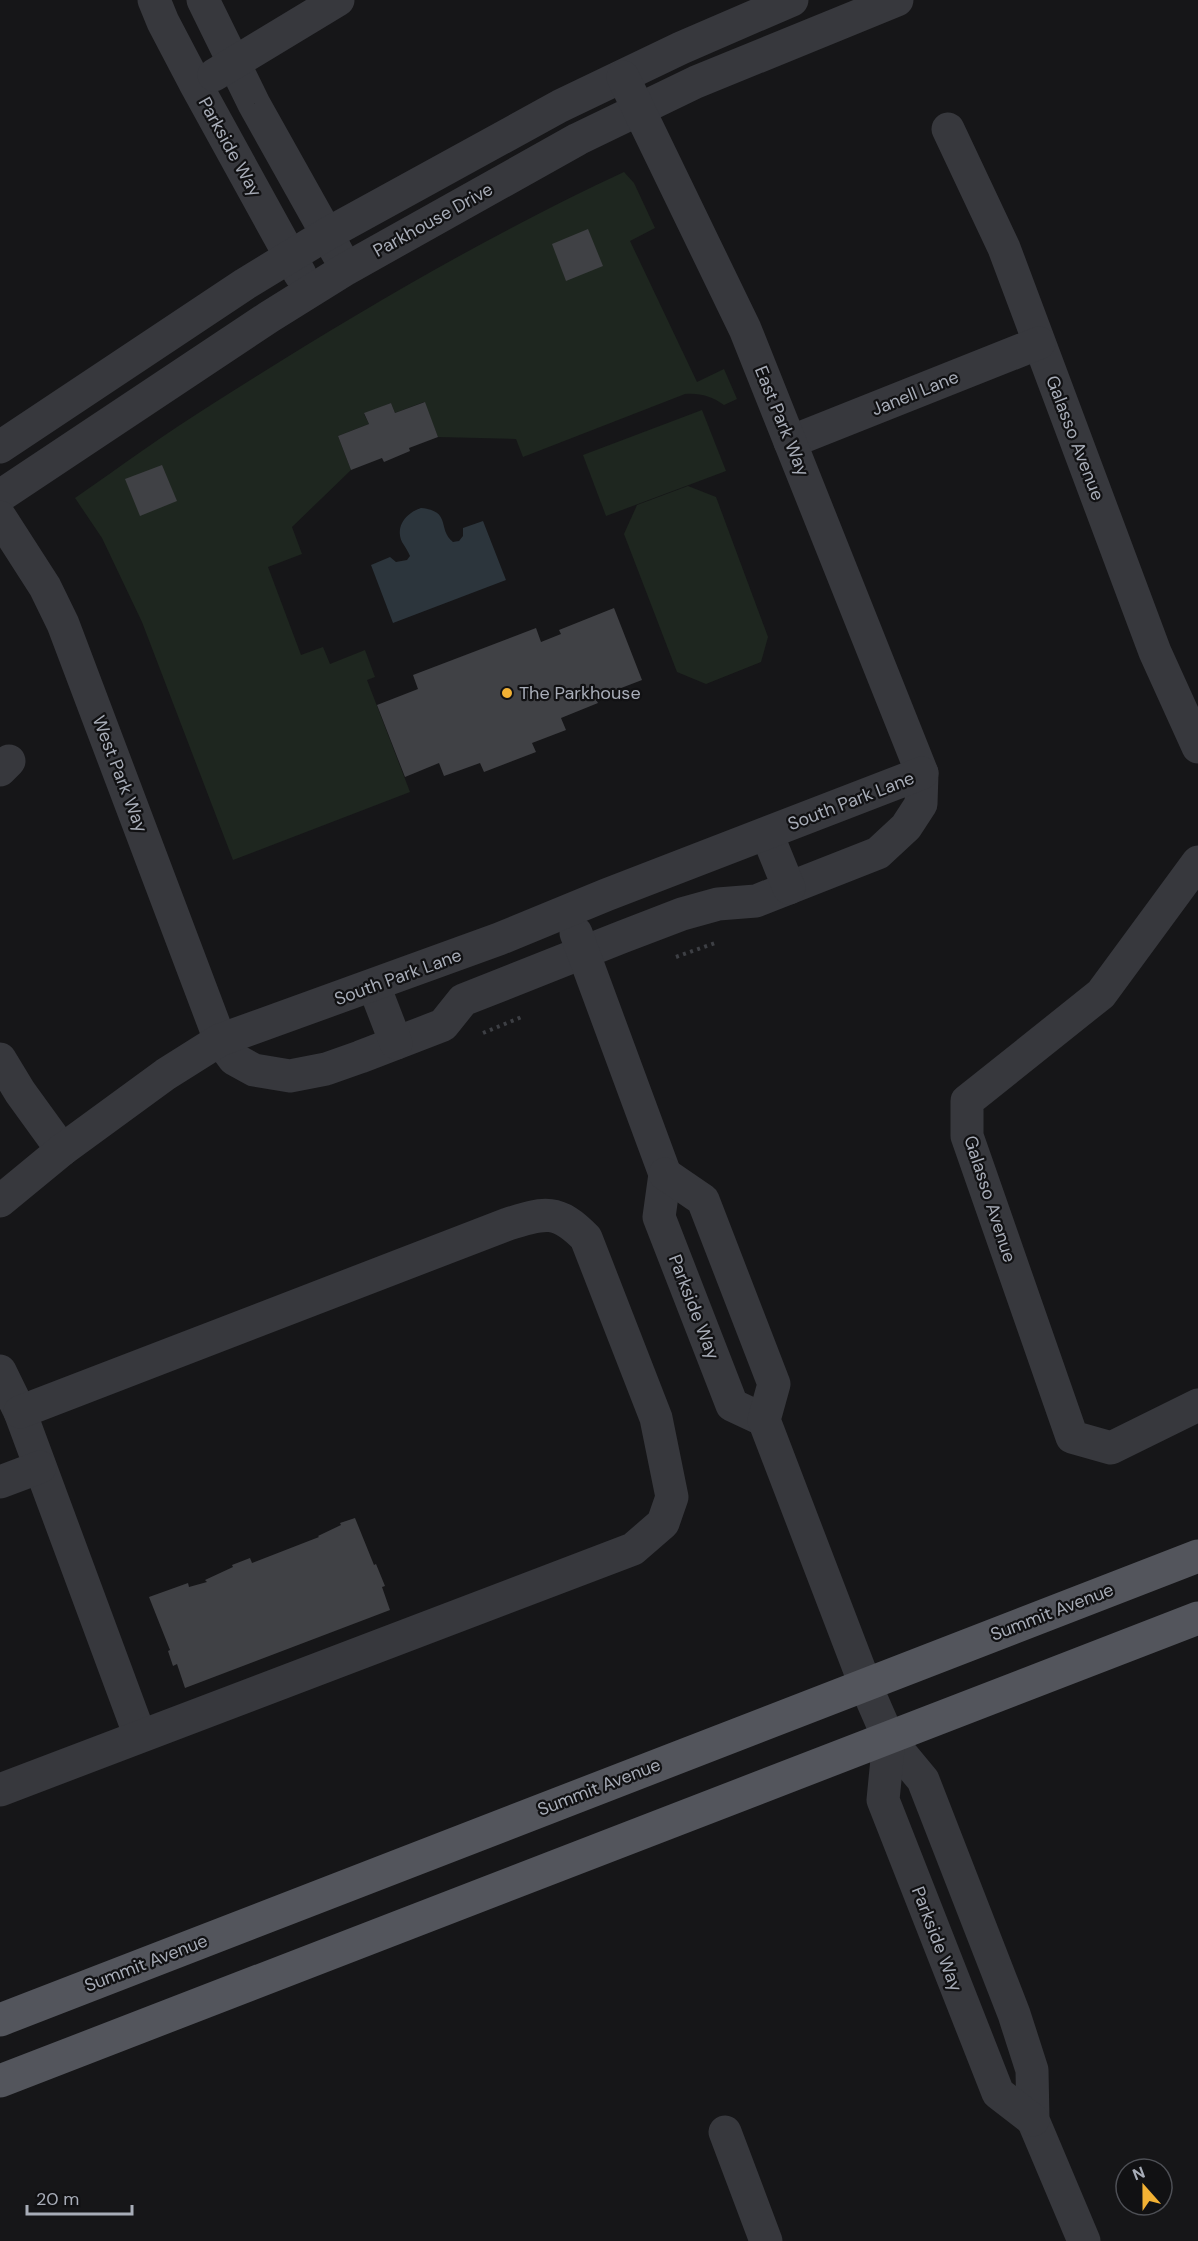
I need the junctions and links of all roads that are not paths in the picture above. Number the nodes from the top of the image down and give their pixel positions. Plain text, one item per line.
1 (154, 0) edge
2 (203, 0) edge
3 (338, 0) edge
4 (792, 0) edge
5 (897, 0) edge
6 (233, 64) junction
7 (623, 77) junction
8 (196, 85) junction
9 (637, 109) junction
10 (948, 129) dead end
11 (327, 234) junction
12 (289, 255) junction
13 (346, 269) junction
14 (310, 292) junction
15 (1039, 343) junction
16 (790, 442) junction
17 (0, 447) edge
18 (0, 496) edge
19 (0, 517) edge
20 (1198, 747) edge
21 (922, 773) junction
22 (767, 834) junction
23 (1198, 862) edge
24 (789, 888) junction
25 (567, 912) junction
26 (585, 952) junction
27 (374, 986) junction
28 (220, 1040) junction
29 (396, 1043) junction
30 (0, 1059) edge
31 (63, 1150) junction
32 (664, 1174) junction
33 (0, 1201) edge
34 (0, 1371) edge
35 (1198, 1405) edge
36 (20, 1412) junction
37 (764, 1420) junction
38 (40, 1467) junction
39 (0, 1482) edge
40 (1198, 1556) edge
41 (1198, 1618) edge
42 (865, 1684) junction
43 (140, 1736) junction
44 (889, 1739) junction
45 (0, 1790) edge
46 (998, 1972) junction
47 (957, 1990) junction
48 (0, 2020) edge
49 (0, 2081) edge
50 (1033, 2120) junction
51 (724, 2132) dead end
52 (766, 2241) edge
53 (1084, 2241) edge

1 - 8 street, Parkside Way
2 - 6 street
3 - 6 street
4 - 7 street
5 - 9 street, Parkhouse Drive
6 - 8 street
6 - 11 street
7 - 9 street, East Park Way
7 - 11 street
8 - 12 street, Parkside Way
9 - 13 street, Parkhouse Drive
9 - 16 street, East Park Way
10 - 15 street, Galasso Avenue
11 - 12 street
11 - 13 street
12 - 14 street, Parkside Way
12 - 17 street
13 - 14 street, Parkhouse Drive
14 - 18 street, Parkhouse Drive
15 - 16 street, Janell Lane
15 - 20 street, Galasso Avenue
16 - 21 street, East Park Way
19 - 28 street, West Park Way
21 - 22 street, South Park Lane
21 - 24 street, South Park Lane
22 - 24 street
22 - 25 street, South Park Lane
23 - 35 street, Galasso Avenue
24 - 26 street, South Park Lane
25 - 26 street, Parkside Way
25 - 27 street, South Park Lane
26 - 29 street, South Park Lane
26 - 32 street, Parkside Way
27 - 28 street, South Park Lane
27 - 29 street
28 - 29 street, South Park Lane
28 - 31 street
30 - 31 street
31 - 33 street
32 - 37 street, Parkside Way
32 - 37 street
34 - 36 street
36 - 38 street
36 - 43 street
37 - 42 street, Parkside Way
38 - 39 street
38 - 43 street
40 - 42 main road, Summit Avenue
41 - 44 main road
42 - 44 street, Parkside Way
42 - 48 main road, Summit Avenue
43 - 45 street
44 - 46 street, Parkside Way
44 - 47 street, Parkside Way
44 - 49 main road
46 - 47 street
46 - 50 street, Parkside Way
47 - 50 street, Parkside Way
50 - 53 street, Parkside Way
51 - 52 street

